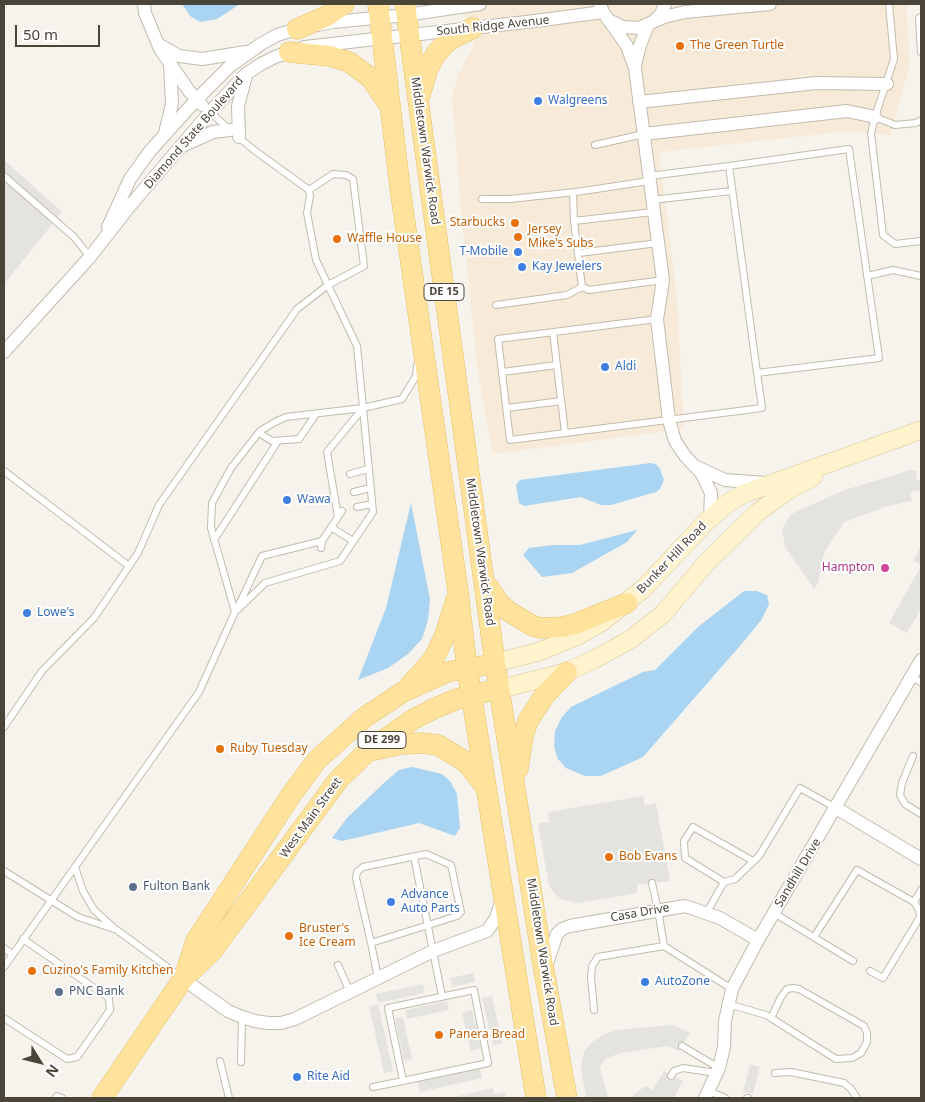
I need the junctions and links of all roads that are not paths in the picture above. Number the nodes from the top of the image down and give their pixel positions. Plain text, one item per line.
1 (144, 4) edge
2 (344, 4) edge
3 (480, 4) edge
4 (665, 4) edge
5 (770, 4) edge
6 (889, 4) edge
7 (405, 9) edge
8 (379, 11) edge
9 (604, 12) edge
10 (920, 18) edge
11 (650, 24) junction
12 (297, 28) junction
13 (473, 28) junction
14 (409, 35) junction
15 (382, 38) junction
16 (158, 44) junction
17 (249, 52) junction
18 (289, 52) junction
19 (921, 52) edge
20 (170, 64) junction
21 (635, 68) junction
22 (246, 74) junction
23 (887, 84) junction
24 (197, 99) junction
25 (418, 101) junction
26 (639, 102) junction
27 (210, 112) junction
28 (391, 112) junction
29 (875, 117) junction
30 (921, 120) edge
31 (234, 134) junction
32 (644, 134) junction
33 (164, 135) junction
34 (595, 145) dead end
35 (179, 147) junction
36 (729, 166) junction
37 (4, 176) edge
38 (649, 179) junction
39 (309, 190) junction
40 (732, 190) junction
41 (573, 193) junction
42 (482, 199) dead end
43 (653, 206) junction
44 (574, 221) junction
45 (921, 241) edge
46 (658, 243) junction
47 (579, 253) junction
48 (90, 257) junction
49 (867, 276) junction
50 (921, 276) edge
51 (663, 280) junction
52 (328, 285) junction
53 (582, 287) junction
54 (496, 305) dead end
55 (657, 319) junction
56 (552, 332) junction
57 (421, 334) junction
58 (4, 352) edge
59 (556, 365) junction
60 (502, 372) junction
61 (758, 373) junction
62 (561, 401) junction
63 (363, 408) junction
64 (507, 408) junction
65 (316, 414) junction
66 (669, 420) junction
67 (921, 430) edge
68 (259, 433) junction
69 (565, 433) junction
70 (278, 441) junction
71 (849, 457) junction
72 (693, 464) junction
73 (368, 469) junction
74 (4, 471) edge
75 (350, 474) dead end
76 (770, 483) junction
77 (370, 488) junction
78 (354, 492) dead end
79 (372, 504) junction
80 (357, 507) dead end
81 (710, 519) junction
82 (332, 527) junction
83 (214, 540) junction
84 (353, 541) junction
85 (129, 566) junction
86 (291, 567) dead end
87 (293, 575) junction
88 (484, 580) junction
89 (458, 591) junction
90 (627, 603) junction
91 (235, 612) junction
92 (921, 660) edge
93 (495, 663) junction
94 (467, 668) junction
95 (567, 672) junction
96 (916, 680) edge
97 (500, 690) junction
98 (404, 692) junction
99 (472, 695) junction
100 (4, 727) edge
101 (367, 752) junction
102 (913, 756) dead end
103 (486, 787) junction
104 (517, 798) junction
105 (836, 808) junction
106 (921, 814) edge
107 (414, 857) junction
108 (921, 859) edge
109 (753, 861) junction
110 (75, 867) junction
111 (4, 871) edge
112 (724, 882) junction
113 (652, 883) dead end
114 (921, 890) edge
115 (503, 895) junction
116 (50, 901) junction
117 (914, 902) junction
118 (658, 910) junction
119 (707, 912) junction
120 (774, 913) junction
121 (428, 924) junction
122 (117, 930) junction
123 (814, 937) junction
124 (23, 939) junction
125 (758, 940) junction
126 (371, 944) junction
127 (664, 946) junction
128 (4, 948) edge
129 (433, 951) junction
130 (12, 954) junction
131 (853, 961) dead end
132 (338, 965) dead end
133 (4, 967) edge
134 (544, 971) junction
135 (870, 971) dead end
136 (378, 978) junction
137 (183, 979) junction
138 (732, 989) junction
139 (350, 992) junction
140 (442, 996) junction
141 (728, 1004) junction
142 (594, 1010) dead end
143 (242, 1017) junction
144 (4, 1018) edge
145 (771, 1018) junction
146 (682, 1046) dead end
147 (220, 1061) dead end
148 (240, 1062) dead end
149 (718, 1070) junction
150 (775, 1073) dead end
151 (671, 1076) dead end
152 (402, 1080) junction
153 (373, 1087) dead end
154 (707, 1095) edge
155 (56, 1098) edge
156 (62, 1098) edge
157 (102, 1098) edge
158 (229, 1098) edge
159 (536, 1098) edge
160 (567, 1098) edge
161 (725, 1098) edge
162 (857, 1098) edge

1 - 16 street
2 - 12 main road
3 - 7 street, South Ridge Avenue
4 - 11 street
5 - 11 street, South Ridge Avenue
6 - 23 lane
7 - 8 street, Diamond State Boulevard
7 - 14 main road, Middletown Warwick Road / DE 15
8 - 12 street, Diamond State Boulevard
8 - 15 main road, DE 15
9 - 11 street, South Ridge Avenue
9 - 13 street, South Ridge Avenue
9 - 21 street
10 - 19 lane
11 - 21 street
12 - 17 street, Diamond State Boulevard
13 - 14 street, South Ridge Avenue
13 - 25 main road
14 - 15 street, South Ridge Avenue
14 - 25 main road, Middletown Warwick Road / DE 15
15 - 18 street, Diamond State Boulevard
15 - 28 main road, DE 15
16 - 17 street
16 - 20 street
17 - 24 street, Diamond State Boulevard
18 - 22 street, Diamond State Boulevard
18 - 28 main road
20 - 24 street
20 - 33 street
21 - 26 street
22 - 27 street, Diamond State Boulevard
22 - 31 street
23 - 26 street
23 - 29 lane
24 - 27 street
24 - 33 street, Diamond State Boulevard
25 - 88 main road, Middletown Warwick Road / DE 15
26 - 32 street
27 - 31 lane
27 - 35 street, Diamond State Boulevard
28 - 57 main road, DE 15
29 - 30 lane
29 - 32 street
29 - 45 lane
31 - 35 street
31 - 39 lane
32 - 34 lane
32 - 38 street
33 - 48 street, Diamond State Boulevard
35 - 48 street, Diamond State Boulevard
36 - 38 lane
36 - 40 lane
36 - 49 lane
37 - 48 lane
38 - 41 lane
38 - 43 street
39 - 52 lane
39 - 52 lane
40 - 43 lane
40 - 61 lane
41 - 42 lane
41 - 44 lane
43 - 44 lane
43 - 46 street
44 - 47 lane
46 - 47 lane
46 - 51 street
47 - 53 lane
48 - 58 street, Diamond State Boulevard
49 - 50 lane
49 - 61 lane
51 - 53 lane
51 - 55 street
52 - 63 lane
52 - 85 lane
53 - 54 lane
55 - 56 lane
55 - 66 street
56 - 59 lane
56 - 60 lane
57 - 63 lane
57 - 89 main road, DE 15
59 - 60 lane
59 - 62 lane
60 - 64 lane
61 - 66 lane
62 - 64 lane
62 - 69 lane
63 - 65 lane
63 - 73 lane
63 - 82 lane
64 - 69 lane
65 - 68 lane
65 - 70 lane
66 - 69 lane
66 - 72 street
67 - 71 main road, Bunker Hill Road / DE 15
68 - 70 lane
68 - 83 lane
70 - 83 lane
71 - 76 main road, Bunker Hill Road / DE 15
71 - 95 main road, Bunker Hill Road / DE 15
72 - 76 street
72 - 81 street
73 - 75 lane
73 - 77 lane
74 - 85 lane
76 - 81 main road, Bunker Hill Road / DE 15
77 - 78 lane
77 - 79 lane
79 - 80 lane
79 - 84 lane
81 - 90 main road, Bunker Hill Road / DE 15
82 - 84 lane
82 - 91 lane
83 - 91 lane
84 - 87 lane
85 - 100 lane
86 - 87 lane
87 - 91 lane
88 - 90 main road, DE 15
88 - 93 main road, Middletown Warwick Road
89 - 94 main road, DE 15
89 - 98 main road, DE 299
90 - 93 main road, Bunker Hill Road
91 - 110 lane
92 - 96 street, Sandhill Drive
93 - 94 main road, Bunker Hill Road
93 - 97 main road, Middletown Warwick Road
94 - 98 main road, West Main Street
94 - 99 main road, DE 15
95 - 97 main road, Bunker Hill Road / DE 15
95 - 104 main road
96 - 105 street, Sandhill Drive
97 - 99 main road, West Main Street / DE 15
97 - 104 main road, Middletown Warwick Road
98 - 137 main road, West Main Street / DE 299
99 - 101 main road, West Main Street / DE 299
99 - 103 main road
101 - 103 main road
101 - 137 main road, West Main Street / DE 299
102 - 106 lane
103 - 115 main road
104 - 134 main road, Middletown Warwick Road
105 - 108 street
105 - 109 lane
105 - 120 street, Sandhill Drive
107 - 121 lane
107 - 121 lane
107 - 126 lane
109 - 112 lane
109 - 112 lane
110 - 116 lane
110 - 122 lane
111 - 116 lane
112 - 119 lane
113 - 118 lane
114 - 117 lane
115 - 129 street
115 - 159 main road
116 - 122 lane
116 - 124 lane
117 - 123 lane
117 - 135 lane
118 - 119 street, Casa Drive
118 - 127 lane
118 - 134 street, Casa Drive
119 - 125 street, Casa Drive
120 - 123 lane
120 - 125 street, Sandhill Drive
121 - 126 lane
121 - 129 lane
122 - 137 lane
123 - 131 lane
124 - 130 lane
124 - 144 lane
125 - 138 street, Sandhill Drive
126 - 136 lane
127 - 138 lane
127 - 142 lane
128 - 130 lane
129 - 136 street
129 - 140 lane
130 - 133 lane
132 - 139 lane
134 - 160 main road, Middletown Warwick Road
136 - 139 street
137 - 143 street
137 - 157 main road, West Main Street / DE 299
138 - 141 street, Sandhill Drive
139 - 143 street
140 - 152 lane
140 - 152 lane
141 - 145 lane
141 - 149 street, Sandhill Drive
143 - 148 lane
145 - 145 lane
146 - 149 lane
147 - 158 lane
149 - 151 lane
149 - 154 street, Sandhill Drive
150 - 162 lane
152 - 153 lane
154 - 161 lane
155 - 156 lane

